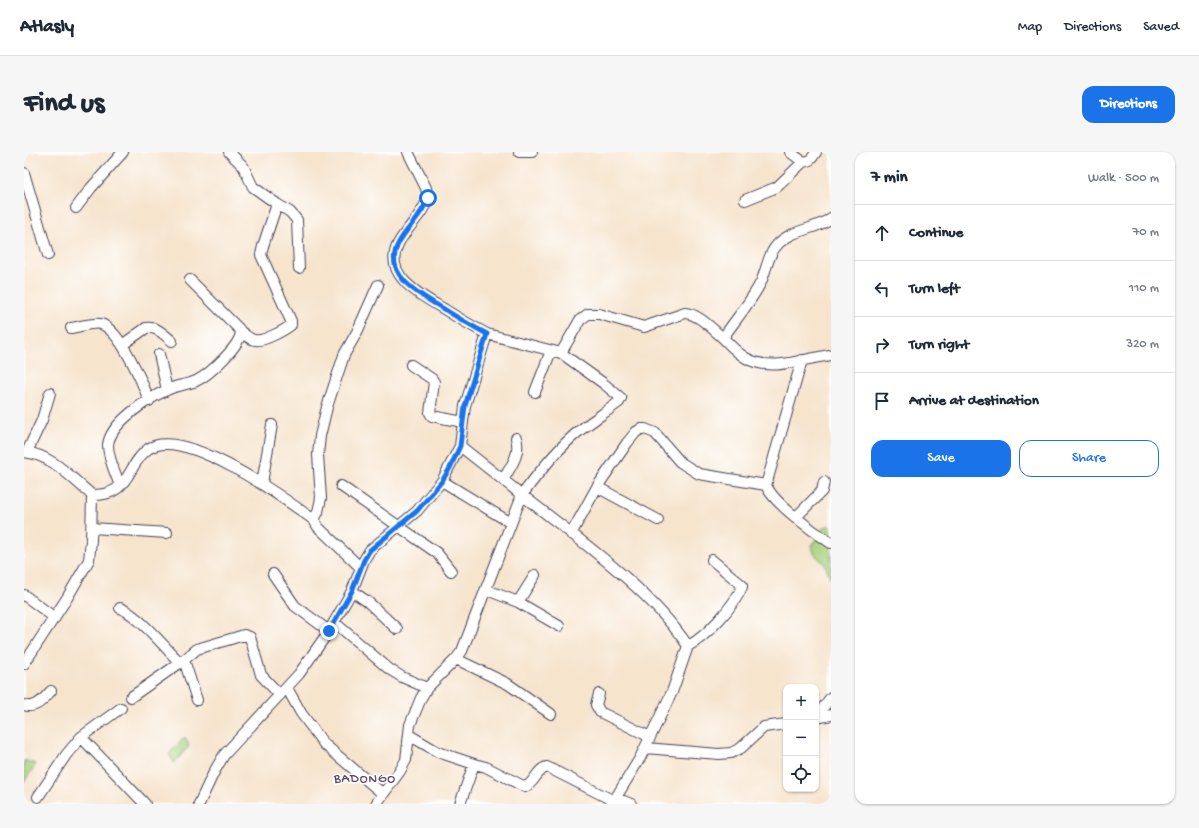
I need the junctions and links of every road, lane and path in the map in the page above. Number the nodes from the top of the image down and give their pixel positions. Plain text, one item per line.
1 (123, 152) edge
2 (229, 152) edge
3 (408, 152) edge
4 (519, 152) edge
5 (532, 152) edge
6 (790, 152) edge
7 (816, 152) edge
8 (802, 162) junction
9 (24, 173) edge
10 (745, 200) dead end
11 (277, 204) junction
12 (76, 208) dead end
13 (831, 218) edge
14 (48, 255) dead end
15 (299, 268) dead end
16 (190, 280) dead end
17 (378, 285) dead end
18 (71, 328) dead end
19 (241, 332) junction
20 (487, 334) junction
21 (723, 338) junction
22 (172, 341) dead end
23 (122, 345) junction
24 (556, 352) junction
25 (159, 354) dead end
26 (831, 355) edge
27 (802, 360) junction
28 (410, 365) dead end
29 (167, 390) junction
30 (535, 392) dead end
31 (50, 393) dead end
32 (149, 401) junction
33 (463, 422) junction
34 (272, 425) dead end
35 (516, 438) dead end
36 (460, 446) junction
37 (26, 452) edge
38 (503, 480) junction
39 (442, 481) junction
40 (824, 482) dead end
41 (262, 483) junction
42 (766, 485) junction
43 (120, 486) junction
44 (341, 486) dead end
45 (597, 486) junction
46 (92, 495) junction
47 (522, 495) junction
48 (796, 517) junction
49 (314, 520) junction
50 (658, 520) dead end
51 (512, 523) junction
52 (399, 527) junction
53 (92, 528) junction
54 (167, 533) dead end
55 (571, 534) junction
56 (831, 543) edge
57 (712, 560) dead end
58 (361, 568) junction
59 (451, 571) dead end
60 (273, 574) dead end
61 (535, 575) dead end
62 (487, 590) junction
63 (352, 591) junction
64 (24, 595) edge
65 (518, 602) junction
66 (120, 608) dead end
67 (55, 618) junction
68 (334, 622) junction
69 (559, 626) dead end
70 (397, 629) dead end
71 (329, 631) junction
72 (688, 646) junction
73 (456, 659) junction
74 (182, 662) junction
75 (24, 664) edge
76 (427, 688) junction
77 (51, 691) dead end
78 (284, 691) junction
79 (599, 694) dead end
80 (131, 697) dead end
81 (831, 697) edge
82 (197, 700) dead end
83 (24, 705) edge
84 (121, 708) dead end
85 (552, 714) dead end
86 (819, 714) edge
87 (831, 715) edge
88 (819, 717) edge
89 (783, 724) edge
90 (409, 735) junction
91 (650, 736) junction
92 (81, 737) junction
93 (645, 748) junction
94 (474, 764) junction
95 (383, 794) junction
96 (38, 797) dead end
97 (614, 801) edge
98 (146, 804) edge
99 (199, 804) edge
100 (376, 804) edge
101 (460, 804) edge
102 (631, 804) edge

1 - 12 street
2 - 11 street
3 - 20 street
4 - 5 street
6 - 8 street
7 - 8 street
8 - 10 street
9 - 14 street
11 - 15 street
11 - 19 street
13 - 21 street
16 - 19 street
17 - 49 street
18 - 23 street
19 - 29 street
20 - 24 street
20 - 33 street
21 - 24 street
21 - 27 street
22 - 23 street
23 - 32 street
24 - 30 street
24 - 47 street
25 - 29 street
26 - 27 street
27 - 42 street
28 - 33 street
29 - 32 street
31 - 37 street
32 - 43 street
33 - 36 street
34 - 41 street
35 - 38 street
36 - 38 street
36 - 39 street
37 - 46 street
38 - 47 street
39 - 51 street
39 - 52 street
40 - 48 street
41 - 43 street
41 - 49 street
42 - 45 street
42 - 48 street
43 - 46 street
44 - 52 street
45 - 50 street
45 - 55 street
46 - 53 street
47 - 51 street
47 - 55 street
48 - 56 street
49 - 58 street
51 - 62 street
52 - 58 street
52 - 59 street
53 - 54 street
53 - 67 street
55 - 72 street
57 - 72 street
58 - 63 street
60 - 71 street
61 - 65 street
62 - 65 street
62 - 73 street
63 - 68 street
63 - 70 street
64 - 67 street
65 - 69 street
66 - 74 street
67 - 75 street
68 - 71 street
68 - 76 street
71 - 78 street
72 - 91 street
73 - 76 street
73 - 85 street
74 - 78 street
74 - 80 street
74 - 82 street
76 - 90 street
77 - 83 street
78 - 95 street
78 - 99 street
79 - 91 street
81 - 86 street
84 - 92 street
87 - 88 street
89 - 93 street
90 - 94 street
90 - 95 street
91 - 93 street
92 - 96 street
92 - 98 street
93 - 97 street
94 - 97 street
94 - 101 street
95 - 100 street
97 - 102 street

